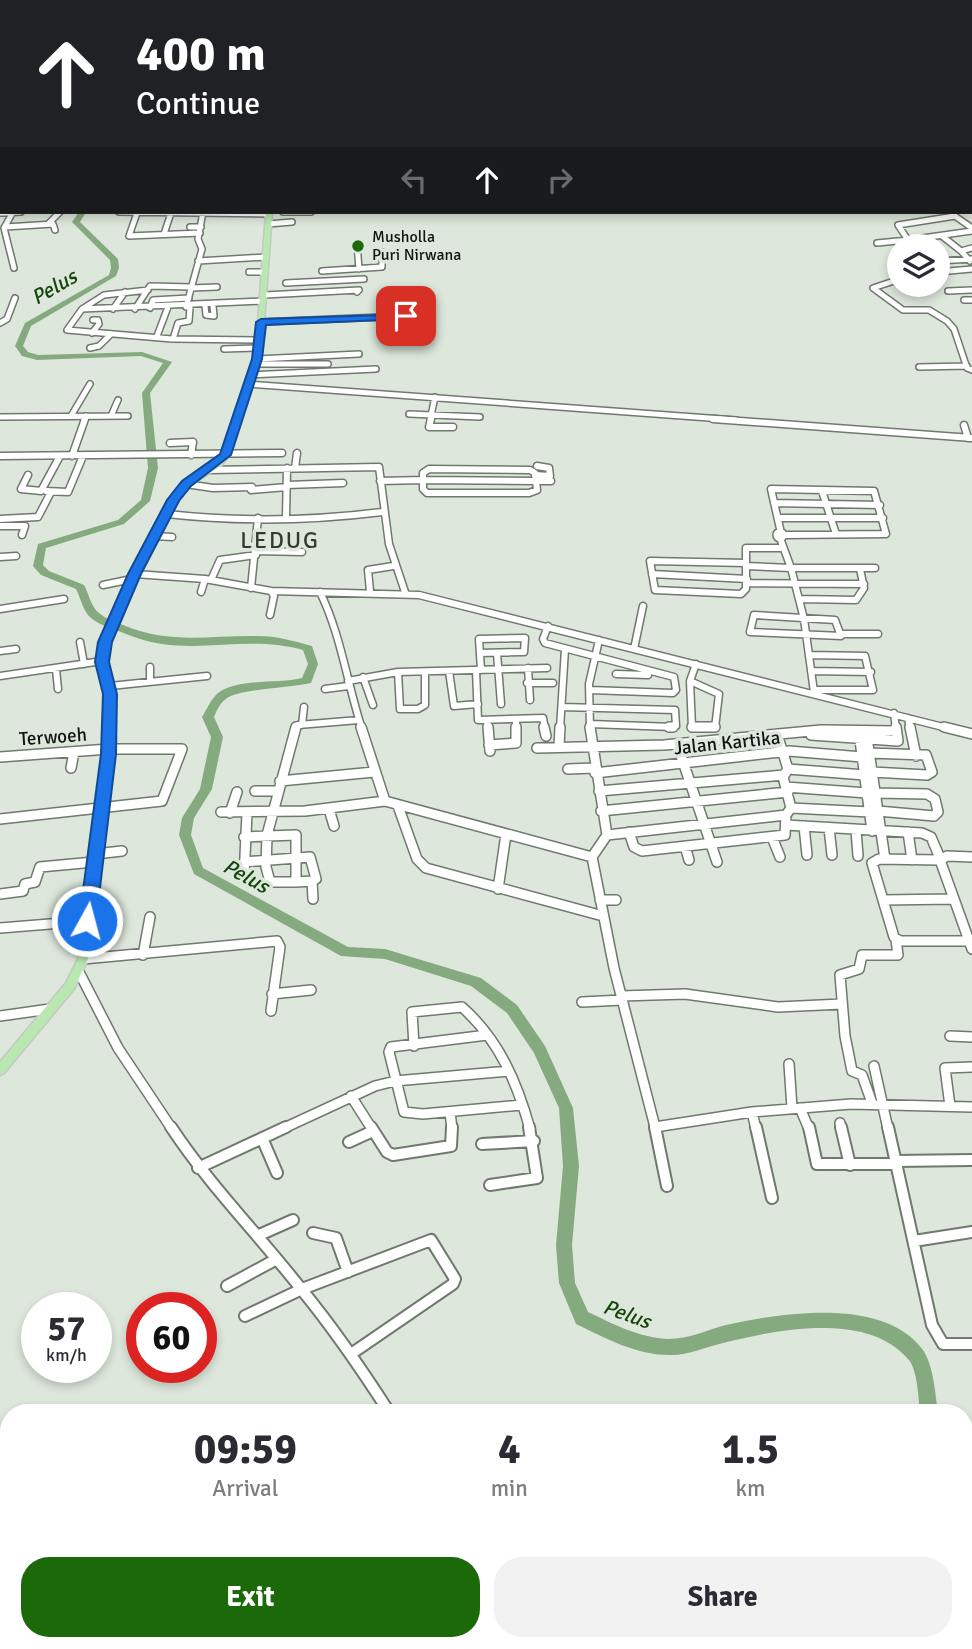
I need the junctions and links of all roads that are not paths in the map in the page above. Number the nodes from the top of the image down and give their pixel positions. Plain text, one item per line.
1 (11, 214) edge
2 (58, 214) edge
3 (136, 214) edge
4 (171, 214) edge
5 (203, 214) edge
6 (269, 214) edge
7 (308, 214) edge
8 (952, 214) edge
9 (954, 216) junction
10 (310, 220) dead end
11 (292, 222) dead end
12 (49, 223) junction
13 (268, 224) junction
14 (5, 226) junction
15 (190, 227) dead end
16 (55, 230) dead end
17 (201, 230) junction
18 (972, 230) edge
19 (164, 234) junction
20 (905, 234) edge
21 (950, 234) edge
22 (887, 242) edge
23 (950, 242) edge
24 (877, 243) dead end
25 (357, 244) dead end
26 (972, 248) edge
27 (961, 250) junction
28 (382, 252) dead end
29 (266, 257) junction
30 (971, 260) edge
31 (198, 261) junction
32 (950, 261) edge
33 (14, 268) dead end
34 (359, 269) junction
35 (972, 269) edge
36 (950, 271) edge
37 (250, 272) dead end
38 (265, 272) junction
39 (364, 279) dead end
40 (320, 281) junction
41 (286, 283) dead end
42 (887, 283) edge
43 (217, 287) dead end
44 (192, 288) junction
45 (148, 290) junction
46 (972, 290) edge
47 (950, 291) edge
48 (125, 292) junction
49 (320, 293) junction
50 (15, 298) dead end
51 (190, 298) junction
52 (264, 298) junction
53 (964, 300) dead end
54 (972, 300) edge
55 (205, 306) junction
56 (213, 306) junction
57 (167, 307) junction
58 (188, 307) junction
59 (150, 308) junction
60 (82, 309) junction
61 (113, 309) junction
62 (135, 309) junction
63 (428, 315) dead end
64 (93, 320) dead end
65 (261, 322) junction
66 (0, 323) edge
67 (92, 333) junction
68 (111, 334) junction
69 (157, 336) junction
70 (173, 339) junction
71 (260, 344) junction
72 (90, 348) dead end
73 (224, 349) dead end
74 (359, 354) dead end
75 (256, 361) junction
76 (328, 364) dead end
77 (919, 368) dead end
78 (969, 368) edge
79 (376, 369) dead end
80 (251, 374) junction
81 (90, 384) dead end
82 (247, 384) junction
83 (435, 397) junction
84 (118, 400) dead end
85 (408, 414) dead end
86 (431, 415) junction
87 (71, 416) junction
88 (86, 416) junction
89 (111, 416) junction
90 (128, 416) dead end
91 (0, 417) edge
92 (480, 417) dead end
93 (964, 425) dead end
94 (453, 427) dead end
95 (970, 438) edge
96 (170, 443) dead end
97 (227, 452) junction
98 (282, 453) dead end
99 (297, 453) dead end
100 (191, 455) junction
101 (0, 456) edge
102 (60, 456) junction
103 (72, 456) junction
104 (83, 456) junction
105 (537, 466) dead end
106 (291, 468) junction
107 (207, 470) junction
108 (28, 475) dead end
109 (550, 478) junction
110 (423, 480) junction
111 (380, 481) junction
112 (536, 482) junction
113 (187, 484) junction
114 (343, 484) dead end
115 (287, 486) junction
116 (41, 491) junction
117 (822, 491) junction
118 (51, 492) junction
119 (774, 503) junction
120 (827, 504) junction
121 (880, 505) junction
122 (382, 512) junction
123 (167, 514) junction
124 (286, 517) junction
125 (779, 517) junction
126 (831, 517) junction
127 (883, 518) junction
128 (0, 519) edge
129 (258, 519) junction
130 (0, 526) edge
131 (836, 534) junction
132 (22, 535) dead end
133 (154, 536) junction
134 (782, 536) junction
135 (172, 537) dead end
136 (783, 548) junction
137 (302, 552) dead end
138 (256, 553) junction
139 (16, 556) dead end
140 (1, 559) edge
141 (699, 561) junction
142 (746, 565) junction
143 (393, 566) junction
144 (791, 568) junction
145 (875, 568) dead end
146 (860, 569) junction
147 (652, 574) junction
148 (699, 576) junction
149 (134, 577) junction
150 (208, 579) junction
151 (746, 581) junction
152 (796, 583) junction
153 (864, 584) junction
154 (103, 586) dead end
155 (251, 588) junction
156 (271, 591) junction
157 (370, 591) junction
158 (201, 592) dead end
159 (320, 592) junction
160 (405, 592) junction
161 (700, 592) junction
162 (64, 599) dead end
163 (800, 599) junction
164 (643, 607) dead end
165 (0, 609) edge
166 (270, 615) dead end
167 (804, 619) junction
168 (548, 626) junction
169 (841, 634) junction
170 (878, 634) dead end
171 (807, 635) junction
172 (469, 639) dead end
173 (479, 639) junction
174 (599, 640) junction
175 (80, 642) dead end
176 (16, 649) dead end
177 (565, 649) junction
178 (634, 649) junction
179 (0, 651) edge
180 (480, 653) junction
181 (497, 653) junction
182 (809, 655) junction
183 (591, 657) junction
184 (102, 662) junction
185 (616, 663) junction
186 (83, 664) junction
187 (695, 664) junction
188 (150, 667) dead end
189 (528, 668) junction
190 (547, 668) dead end
191 (56, 669) junction
192 (479, 670) junction
193 (496, 670) junction
194 (449, 671) junction
195 (811, 671) junction
196 (398, 672) junction
197 (425, 672) junction
198 (871, 673) junction
199 (617, 674) junction
200 (0, 676) edge
201 (207, 676) dead end
202 (667, 676) junction
203 (363, 677) junction
204 (150, 681) junction
205 (689, 681) junction
206 (348, 683) junction
207 (527, 683) junction
208 (552, 683) dead end
209 (110, 686) junction
210 (58, 689) dead end
211 (325, 689) dead end
212 (590, 690) junction
213 (617, 691) junction
214 (813, 691) junction
215 (530, 700) dead end
216 (478, 704) junction
217 (501, 704) dead end
218 (373, 705) dead end
219 (304, 707) dead end
220 (562, 707) junction
221 (591, 708) junction
222 (894, 713) junction
223 (908, 718) junction
224 (359, 720) junction
225 (516, 720) junction
226 (487, 721) junction
227 (590, 724) junction
228 (302, 725) junction
229 (777, 734) junction
230 (972, 734) edge
231 (863, 735) junction
232 (546, 736) dead end
233 (677, 744) junction
234 (559, 746) junction
235 (537, 748) dead end
236 (591, 748) junction
237 (109, 750) junction
238 (74, 752) junction
239 (782, 752) junction
240 (866, 755) junction
241 (916, 755) junction
242 (0, 757) edge
243 (684, 763) junction
244 (71, 768) dead end
245 (568, 769) dead end
246 (594, 770) junction
247 (374, 772) junction
248 (786, 772) junction
249 (868, 773) junction
250 (280, 781) junction
251 (690, 781) junction
252 (787, 790) junction
253 (255, 791) dead end
254 (277, 791) junction
255 (599, 791) junction
256 (237, 792) dead end
257 (871, 793) junction
258 (696, 801) junction
259 (385, 802) junction
260 (398, 806) junction
261 (103, 807) junction
262 (329, 809) junction
263 (601, 811) junction
264 (789, 811) junction
265 (874, 812) junction
266 (247, 813) junction
267 (271, 813) junction
268 (0, 819) edge
269 (704, 822) junction
270 (786, 825) junction
271 (334, 826) dead end
272 (804, 826) junction
273 (830, 828) junction
274 (856, 830) junction
275 (876, 831) junction
276 (629, 832) junction
277 (908, 832) junction
278 (506, 834) junction
279 (267, 835) junction
280 (607, 835) junction
281 (244, 837) junction
282 (772, 837) junction
283 (711, 844) junction
284 (685, 846) junction
285 (122, 851) dead end
286 (807, 855) dead end
287 (832, 855) dead end
288 (858, 856) dead end
289 (592, 857) junction
290 (780, 857) dead end
291 (972, 857) edge
292 (94, 858) junction
293 (296, 858) junction
294 (885, 859) junction
295 (940, 859) junction
296 (267, 860) junction
297 (689, 860) dead end
298 (912, 860) junction
299 (243, 862) junction
300 (717, 862) dead end
301 (244, 878) dead end
302 (312, 881) junction
303 (296, 882) junction
304 (498, 889) junction
305 (0, 894) edge
306 (313, 899) dead end
307 (953, 899) junction
308 (600, 900) junction
309 (616, 900) dead end
310 (883, 900) junction
311 (603, 916) junction
312 (150, 917) dead end
313 (87, 921) junction
314 (0, 928) edge
315 (896, 940) junction
316 (970, 945) edge
317 (143, 955) junction
318 (83, 959) junction
319 (79, 972) junction
320 (311, 990) dead end
321 (272, 994) junction
322 (621, 998) junction
323 (582, 1002) dead end
324 (842, 1004) junction
325 (50, 1009) junction
326 (271, 1011) dead end
327 (0, 1016) edge
328 (487, 1035) junction
329 (950, 1036) dead end
330 (972, 1037) edge
331 (414, 1046) junction
332 (789, 1063) dead end
333 (874, 1066) dead end
334 (972, 1066) edge
335 (0, 1070) edge
336 (509, 1071) junction
337 (396, 1081) junction
338 (351, 1096) junction
339 (876, 1103) junction
340 (522, 1105) junction
341 (950, 1106) junction
342 (972, 1107) edge
343 (796, 1108) junction
344 (450, 1112) junction
345 (752, 1112) junction
346 (840, 1123) dead end
347 (654, 1127) junction
348 (373, 1131) junction
349 (262, 1138) junction
350 (534, 1140) junction
351 (349, 1142) dead end
352 (482, 1144) dead end
353 (972, 1160) edge
354 (895, 1162) junction
355 (850, 1165) junction
356 (198, 1168) junction
357 (277, 1174) dead end
358 (490, 1185) dead end
359 (667, 1186) dead end
360 (772, 1198) dead end
361 (293, 1220) dead end
362 (313, 1233) dead end
363 (972, 1233) edge
364 (257, 1236) junction
365 (914, 1241) junction
366 (275, 1259) junction
367 (348, 1272) junction
368 (226, 1286) dead end
369 (302, 1289) junction
370 (245, 1316) dead end
371 (972, 1344) edge
372 (351, 1354) junction
373 (384, 1404) edge

1 - 14 street
2 - 12 street
3 - 19 street
4 - 19 street
5 - 17 street
6 - 13 main road
7 - 10 street
8 - 9 street
9 - 18 street
9 - 20 street
11 - 13 street
12 - 14 street
12 - 16 street
13 - 29 main road
14 - 33 street
15 - 17 street
17 - 19 street
17 - 31 street
18 - 21 street
22 - 24 street
23 - 27 street
25 - 34 street
26 - 27 street
27 - 30 street
28 - 34 street
29 - 31 street
29 - 38 main road
30 - 32 street
31 - 44 street
34 - 40 street
35 - 36 street
37 - 38 street
38 - 52 main road
39 - 40 street
40 - 41 street
40 - 49 street
42 - 78 street
43 - 44 street
44 - 45 street
44 - 51 street
45 - 48 street
45 - 62 street
46 - 47 street
48 - 60 street
48 - 61 street
49 - 49 street
49 - 52 street
50 - 66 street
51 - 58 street
51 - 59 street
52 - 56 street
52 - 65 main road
53 - 54 street
55 - 56 street
55 - 56 street
55 - 58 street
57 - 58 street
57 - 59 street
57 - 69 street
58 - 70 street
59 - 62 street
60 - 61 street
60 - 67 street
61 - 62 street
63 - 65 street
64 - 67 street
65 - 71 main road
67 - 68 street
68 - 69 street
68 - 72 street
69 - 70 street
70 - 71 street
71 - 73 street
71 - 75 main road
74 - 75 street
75 - 76 street
75 - 80 main road
77 - 78 street
79 - 80 street
80 - 82 main road
81 - 87 street
82 - 83 street
82 - 97 main road
83 - 86 street
83 - 95 street
84 - 89 street
85 - 86 street
86 - 92 street
86 - 94 street
87 - 88 street
87 - 91 street
88 - 89 street
88 - 103 street
89 - 90 street
93 - 95 street
96 - 100 street
97 - 98 street
97 - 100 street
97 - 107 main road
99 - 106 street
100 - 104 street
101 - 102 street
102 - 103 street
102 - 116 street
103 - 104 street
104 - 118 street
105 - 109 street
106 - 107 street
106 - 111 street
106 - 115 street
107 - 113 main road
108 - 116 street
109 - 112 street
109 - 112 street
110 - 111 street
110 - 112 street
110 - 112 street
110 - 112 street
111 - 122 street
113 - 115 street
113 - 123 main road
114 - 115 street
115 - 124 street
116 - 118 street
117 - 119 street
117 - 120 street
117 - 121 street
118 - 128 street
119 - 120 street
119 - 125 street
120 - 121 street
120 - 126 street
121 - 127 street
122 - 124 street
122 - 143 street
123 - 129 street
123 - 133 main road
124 - 129 street
125 - 126 street
125 - 134 street
126 - 127 street
126 - 131 street
127 - 131 street
129 - 138 street
130 - 132 street
131 - 134 street
133 - 135 street
133 - 149 main road
134 - 136 street
136 - 142 street
136 - 144 street
137 - 138 street
138 - 150 street
138 - 155 street
139 - 140 street
141 - 142 street
141 - 147 street
141 - 148 street
142 - 144 street
142 - 151 street
143 - 157 street
143 - 160 street
144 - 146 street
144 - 152 street
145 - 146 street
146 - 153 street
147 - 148 street
147 - 161 street
148 - 151 street
148 - 161 street
149 - 150 street
149 - 154 street
149 - 184 main road
150 - 155 street
150 - 158 street
151 - 152 street
151 - 161 street
152 - 153 street
152 - 163 street
153 - 163 street
155 - 156 street
156 - 159 street
156 - 166 street
157 - 159 street
157 - 160 street
159 - 206 street
160 - 168 street
162 - 165 street
163 - 167 street
164 - 178 street
167 - 169 street
167 - 171 street
167 - 171 street
168 - 174 street
168 - 177 street
169 - 170 street
169 - 171 street
171 - 182 street
172 - 173 street
173 - 180 street
173 - 181 street
174 - 178 street
174 - 183 street
175 - 186 street
176 - 179 street
177 - 183 street
177 - 220 street
178 - 187 street
180 - 181 street
180 - 192 street
181 - 193 street
182 - 195 street
182 - 198 street
183 - 185 street
183 - 212 street
184 - 186 street
184 - 209 main road
185 - 199 street
185 - 202 street
186 - 191 street
187 - 205 street
187 - 214 street
188 - 204 street
189 - 190 street
189 - 193 street
189 - 207 street
191 - 200 street
191 - 210 street
192 - 193 street
192 - 194 street
192 - 216 street
193 - 217 street
194 - 197 street
194 - 216 street
195 - 198 street
195 - 214 street
196 - 197 street
196 - 197 street
196 - 203 street
198 - 214 street
199 - 202 street
199 - 213 street
201 - 204 street
202 - 213 street
203 - 206 street
203 - 218 street
204 - 209 street
205 - 205 street
206 - 211 street
206 - 224 street
207 - 208 street
207 - 215 street
209 - 237 main road
212 - 213 street
212 - 221 street
214 - 222 street
216 - 226 street
219 - 228 street
220 - 221 street
220 - 234 street
221 - 227 street
221 - 227 street
222 - 223 street
222 - 231 street
223 - 230 street
223 - 241 street
224 - 228 street
224 - 247 street
225 - 226 street
225 - 226 street
225 - 232 street
227 - 236 street
228 - 250 street
229 - 231 street
229 - 233 street
229 - 239 street
231 - 240 street
233 - 236 street
233 - 243 street
234 - 235 street
234 - 236 street
236 - 246 street
237 - 238 street, Terwoeh
237 - 261 main road
237 - 261 street, Terwoeh
238 - 242 street, Terwoeh
238 - 244 street
239 - 240 street, Jalan Kartika
239 - 243 street, Jalan Kartika
239 - 248 street
240 - 241 street, Jalan Kartika
240 - 249 street
241 - 249 street
243 - 246 street, Jalan Kartika
243 - 251 street
245 - 246 street, Jalan Kartika
246 - 255 street
247 - 250 street
247 - 259 street
248 - 249 street
248 - 251 street
248 - 252 street
249 - 257 street
250 - 254 street
251 - 255 street
251 - 258 street
252 - 257 street
252 - 258 street
252 - 264 street
253 - 254 street
254 - 267 street
255 - 263 street
256 - 266 street
257 - 265 street
257 - 265 street
258 - 263 street
258 - 269 street
259 - 260 street
259 - 262 street
260 - 278 street
260 - 304 street
261 - 268 street
261 - 292 main road
262 - 267 street
262 - 271 street
263 - 280 street
264 - 265 street
264 - 269 street
264 - 270 street
265 - 275 street
266 - 267 street
266 - 281 street
267 - 279 street
269 - 276 street
269 - 283 street
270 - 272 street
270 - 282 street
272 - 273 street
272 - 286 street
273 - 274 street
273 - 287 street
274 - 275 street
274 - 288 street
275 - 277 street
275 - 294 street
276 - 280 street
276 - 284 street
277 - 295 street
277 - 298 street
278 - 289 street
278 - 304 street
279 - 281 street
279 - 293 street
279 - 296 street
280 - 289 street
281 - 299 street
282 - 283 street
282 - 290 street
283 - 284 street
283 - 300 street
284 - 297 street
285 - 292 street
289 - 308 street
291 - 295 street
292 - 305 street
292 - 313 main road
293 - 296 street
293 - 302 street
293 - 303 street
294 - 298 street
294 - 310 street
295 - 298 street
295 - 307 street
296 - 299 street
296 - 303 street
299 - 301 street
302 - 303 street
302 - 306 street
304 - 311 street
307 - 310 street
307 - 316 street
308 - 309 street
308 - 311 street
310 - 315 street
311 - 322 street
312 - 317 street
313 - 314 street
313 - 318 main road
315 - 316 street
315 - 324 street
317 - 318 street
317 - 321 street
318 - 319 main road
319 - 325 main road
319 - 356 street
320 - 321 street
321 - 326 street
322 - 323 street
322 - 324 street
322 - 347 street
324 - 339 street
325 - 327 street
325 - 335 main road
328 - 331 street
328 - 331 street
328 - 336 street
329 - 330 street
331 - 337 street
332 - 343 street
333 - 339 street
334 - 341 street
336 - 337 street
336 - 340 street
337 - 338 street
337 - 344 street
338 - 348 street
338 - 349 street
339 - 341 street
339 - 343 street
339 - 354 street
340 - 344 street
340 - 350 street
341 - 342 street
343 - 345 street
343 - 355 street
344 - 348 street
345 - 347 street
345 - 360 street
346 - 355 street
347 - 359 street
348 - 351 street
349 - 356 street
349 - 357 street
350 - 352 street
350 - 358 street
353 - 354 street
354 - 355 street
354 - 365 street
356 - 364 street
361 - 364 street
362 - 367 street
363 - 365 street
364 - 366 street
365 - 371 street
366 - 368 street
366 - 369 street
367 - 369 street
367 - 372 street
369 - 370 street
369 - 372 street
372 - 373 street

